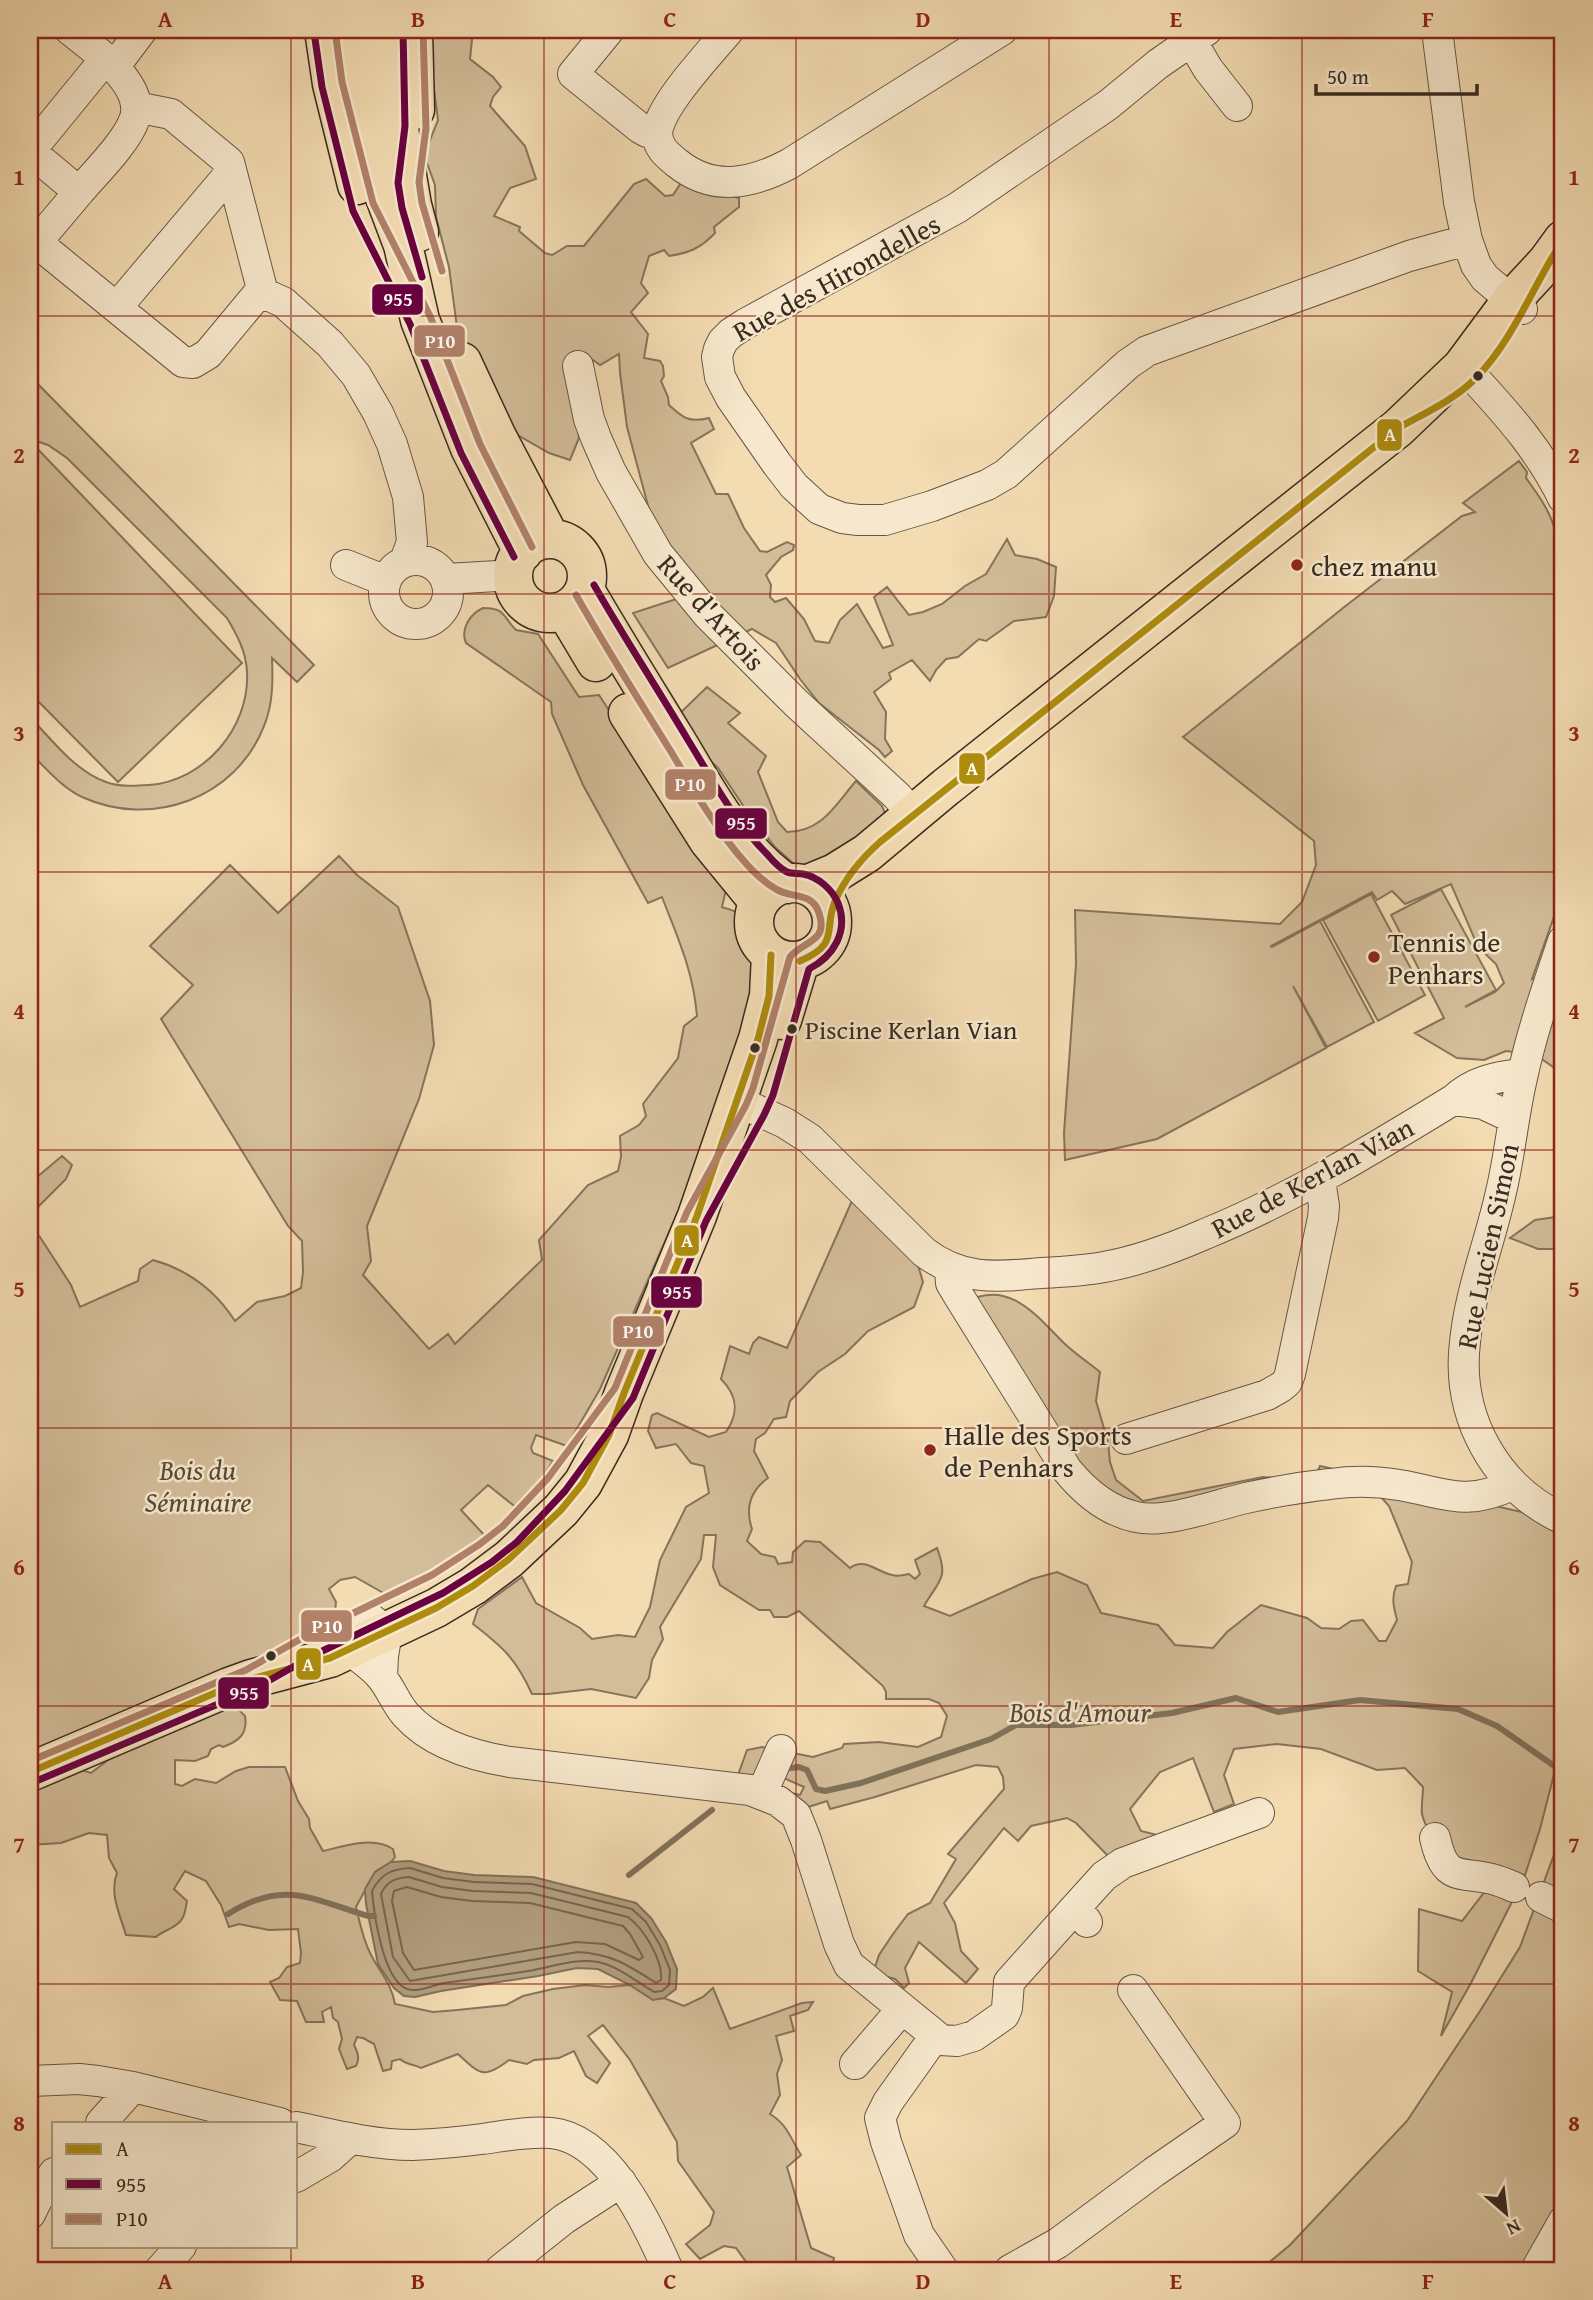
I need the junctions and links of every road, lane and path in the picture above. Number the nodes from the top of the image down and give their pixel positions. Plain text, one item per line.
1 (70, 30) edge
2 (142, 30) edge
3 (324, 30) edge
4 (354, 30) edge
5 (382, 30) edge
6 (413, 30) edge
7 (609, 30) edge
8 (729, 30) edge
9 (1002, 30) edge
10 (1437, 30) edge
11 (1199, 35) edge
12 (110, 63) junction
13 (1237, 106) dead end
14 (136, 107) junction
15 (657, 133) junction
16 (30, 151) edge
17 (232, 172) junction
18 (408, 182) junction
19 (79, 192) junction
20 (1466, 240) junction
21 (33, 246) edge
22 (1555, 251) edge
23 (262, 289) junction
24 (1517, 305) junction
25 (117, 307) junction
26 (420, 320) junction
27 (578, 366) dead end
28 (1475, 379) junction
29 (1398, 428) junction
30 (1563, 498) edge
31 (525, 564) junction
32 (346, 565) dead end
33 (422, 570) junction
34 (575, 600) junction
35 (913, 815) junction
36 (867, 853) junction
37 (784, 890) junction
38 (831, 914) junction
39 (1563, 941) edge
40 (785, 958) junction
41 (1522, 1074) junction
42 (1453, 1100) junction
43 (746, 1105) junction
44 (1513, 1118) junction
45 (1320, 1180) junction
46 (951, 1276) junction
47 (1126, 1438) dead end
48 (1512, 1485) junction
49 (1563, 1519) edge
50 (379, 1625) junction
51 (349, 1649) junction
52 (382, 1677) junction
53 (250, 1679) junction
54 (781, 1750) dead end
55 (30, 1772) edge
56 (762, 1793) junction
57 (1259, 1813) dead end
58 (1435, 1838) dead end
59 (1539, 1897) edge
60 (1133, 1990) dead end
61 (902, 2009) junction
62 (935, 2036) junction
63 (855, 2064) dead end
64 (30, 2081) edge
65 (133, 2087) junction
66 (102, 2122) edge
67 (276, 2122) edge
68 (298, 2127) edge
69 (350, 2139) junction
70 (52, 2176) edge
71 (298, 2176) edge
72 (621, 2182) junction
73 (30, 2214) edge
74 (1563, 2222) edge
75 (179, 2248) edge
76 (160, 2270) edge
77 (500, 2270) edge
78 (668, 2270) edge
79 (943, 2270) edge
80 (1010, 2270) edge
81 (1536, 2270) edge

1 - 12 street
2 - 12 street
3 - 26 main road
4 - 26 main road
5 - 18 main road
6 - 18 main road
7 - 15 street
8 - 15 street
9 - 15 street
10 - 20 street
11 - 13 street, Rue des Hirondelles
11 - 20 street, Rue des Hirondelles
12 - 14 street
12 - 16 street
14 - 17 street
14 - 19 street
16 - 19 street
17 - 23 street
17 - 25 street
18 - 31 main road
19 - 21 street
20 - 24 street
21 - 25 street
22 - 24 main road
23 - 25 street
23 - 33 street
24 - 28 main road
24 - 29 main road
26 - 31 main road
27 - 35 street, Rue d'Artois
28 - 29 main road
28 - 30 street
29 - 35 main road
31 - 33 street
31 - 34 main road
31 - 34 main road
32 - 33 street
34 - 37 main road
35 - 36 main road
36 - 37 main road
36 - 38 main road
37 - 38 main road
37 - 40 main road
38 - 40 main road
39 - 41 street, Rue Lucien Simon
40 - 43 main road
41 - 42 street, Rue de Kerlan Vian
41 - 44 street, Rue Lucien Simon
42 - 44 street
42 - 45 street, Rue de Kerlan Vian
43 - 46 street, Rue de Kerlan Vian
43 - 50 main road
44 - 48 street, Rue Lucien Simon
45 - 46 street, Rue de Kerlan Vian
45 - 47 street
46 - 48 street
48 - 49 street, Rue Lucien Simon
50 - 51 main road
50 - 52 street
50 - 53 main road
51 - 52 street
51 - 53 main road
52 - 56 street
53 - 55 main road
54 - 56 street
56 - 61 street
57 - 62 street
58 - 59 street
60 - 80 street
61 - 62 street
61 - 63 street
62 - 79 street
64 - 65 street
65 - 66 street
65 - 67 street
68 - 69 street
69 - 71 street
69 - 72 street
70 - 73 street
72 - 77 street
72 - 78 street
74 - 81 street
75 - 76 street

